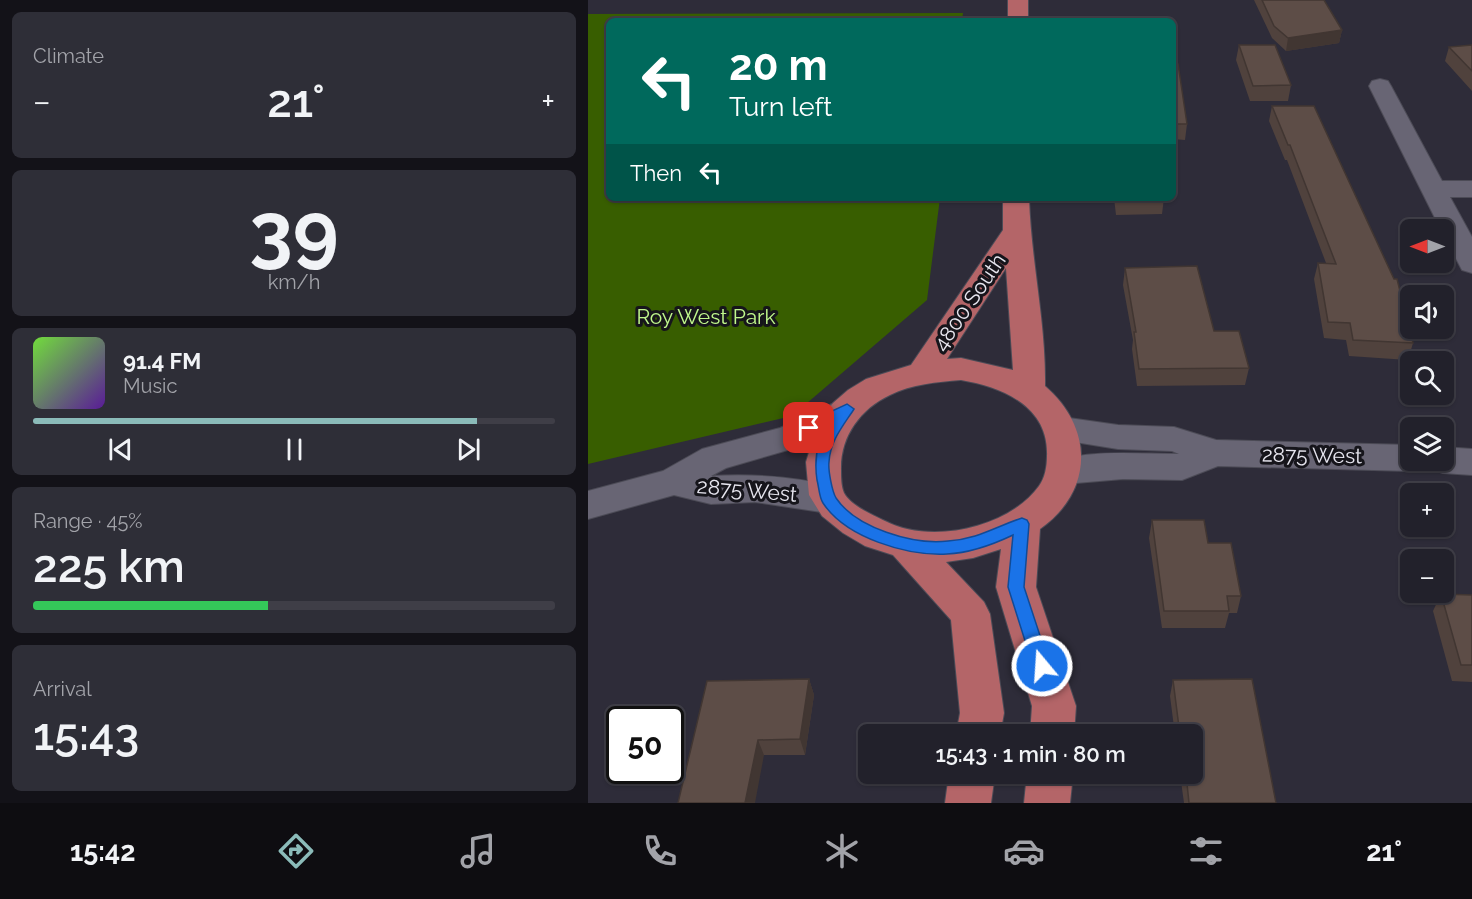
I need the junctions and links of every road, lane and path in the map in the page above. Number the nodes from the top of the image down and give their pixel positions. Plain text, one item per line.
1 (1018, 0) edge
2 (1018, 18) edge
3 (1380, 86) dead end
4 (1433, 189) junction
5 (1472, 189) edge
6 (1016, 201) edge
7 (1015, 233) junction
8 (1472, 264) edge
9 (924, 371) junction
10 (1029, 390) junction
11 (847, 409) junction
12 (1062, 429) junction
13 (1214, 453) junction
14 (1400, 458) edge
15 (1454, 461) edge
16 (1472, 462) edge
17 (1064, 471) junction
18 (674, 482) junction
19 (828, 499) junction
20 (588, 505) edge
21 (1022, 524) junction
22 (906, 544) junction
23 (980, 724) edge
24 (1053, 724) edge
25 (971, 784) edge
26 (1049, 784) edge
27 (968, 803) edge
28 (1047, 803) edge

1 - 2 main road
3 - 4 street
4 - 5 street
4 - 8 street
6 - 7 main road, 4800 South
7 - 9 main road, 4800 South
7 - 10 main road, 4800 South
9 - 10 main road
9 - 11 main road
10 - 12 main road
11 - 18 street, 2875 West
11 - 19 main road
12 - 13 street, 2875 West
12 - 17 main road
13 - 14 street, 2875 West
13 - 17 street, 2875 West
15 - 16 street
17 - 21 main road
18 - 19 street, 2875 West
18 - 20 street
19 - 22 main road
21 - 22 main road
21 - 24 main road
22 - 23 main road
25 - 27 main road
26 - 28 main road

